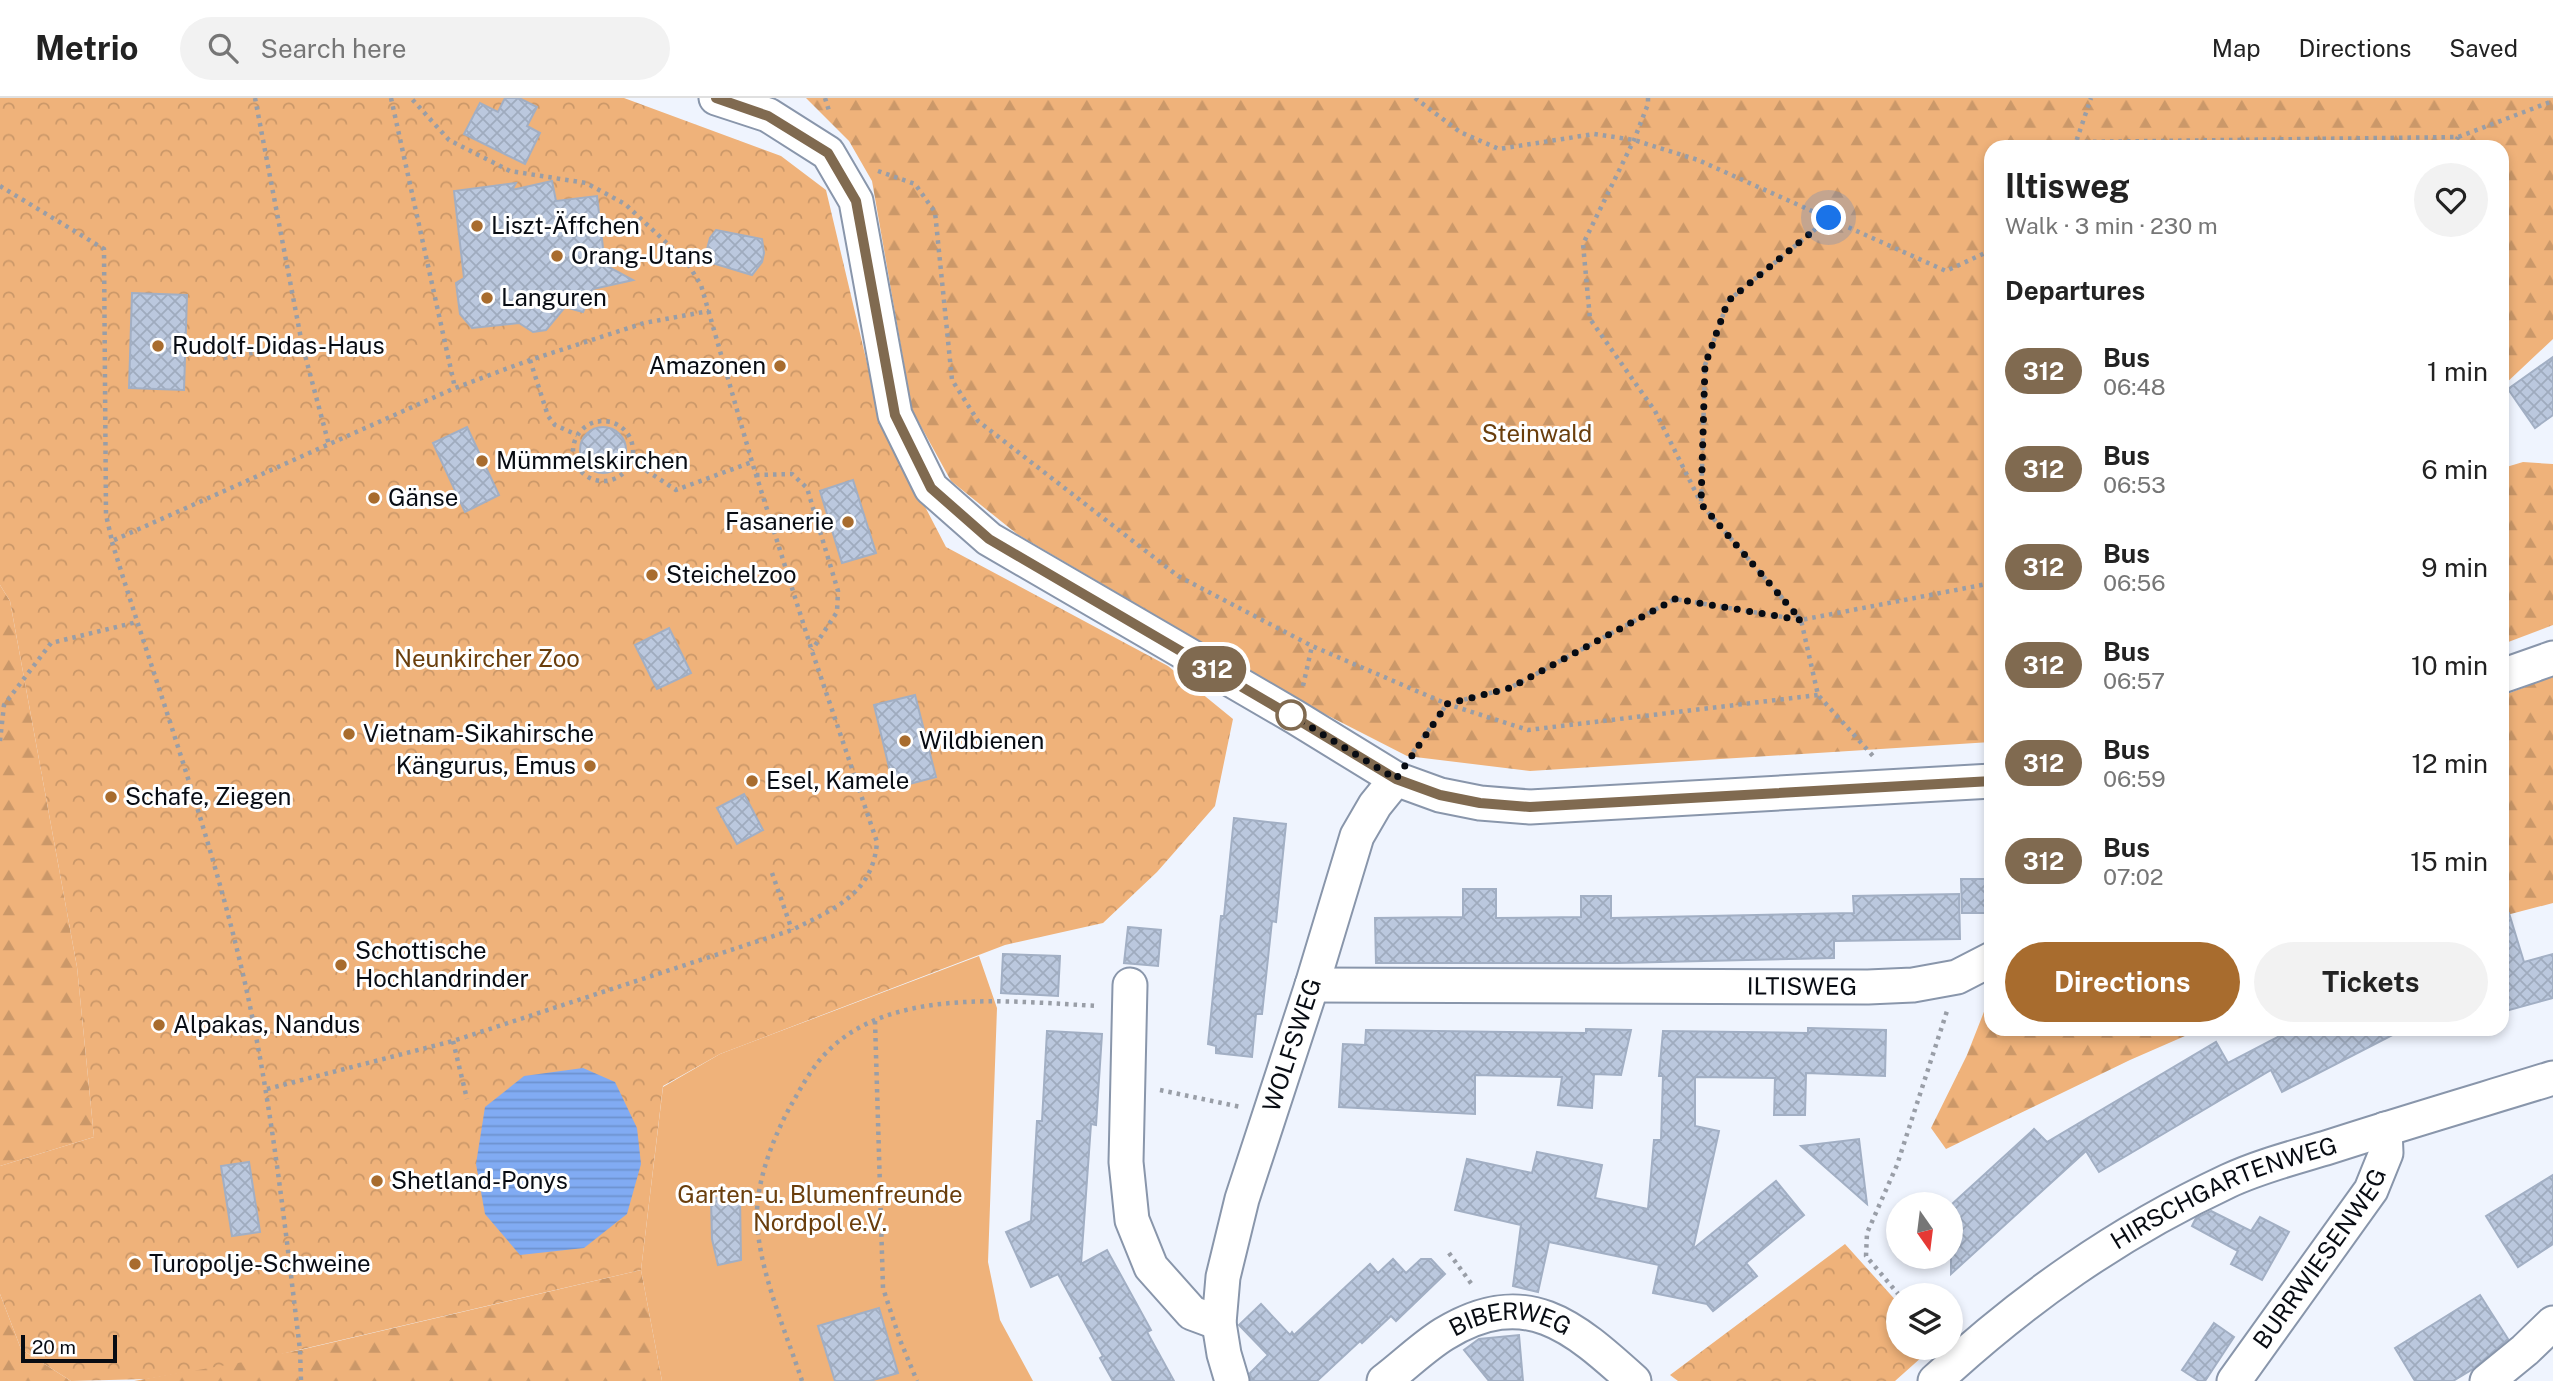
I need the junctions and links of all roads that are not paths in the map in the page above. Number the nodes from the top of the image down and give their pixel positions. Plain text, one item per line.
1 (716, 98) edge
2 (2553, 657) edge
3 (2509, 673) edge
4 (1396, 779) junction
5 (1984, 781) edge
6 (1984, 963) edge
7 (1312, 985) junction
8 (1130, 996) road end
9 (2553, 1078) edge
10 (2385, 1129) junction
11 (1219, 1323) junction
12 (2553, 1324) edge
13 (1232, 1381) edge
14 (1384, 1381) edge
15 (1634, 1381) edge
16 (1935, 1381) edge
17 (2234, 1381) edge
18 (2487, 1381) edge

1 - 4 street
2 - 3 street
4 - 5 street
4 - 7 street, WOLFSWEG
6 - 7 street, ILTISWEG
7 - 11 street, WOLFSWEG
8 - 11 street
9 - 10 street, HIRSCHGARTENWEG
10 - 16 street, HIRSCHGARTENWEG
10 - 17 street, BURRWIESENWEG
11 - 13 street, WOLFSWEG
12 - 18 street
14 - 15 street, BIBERWEG

